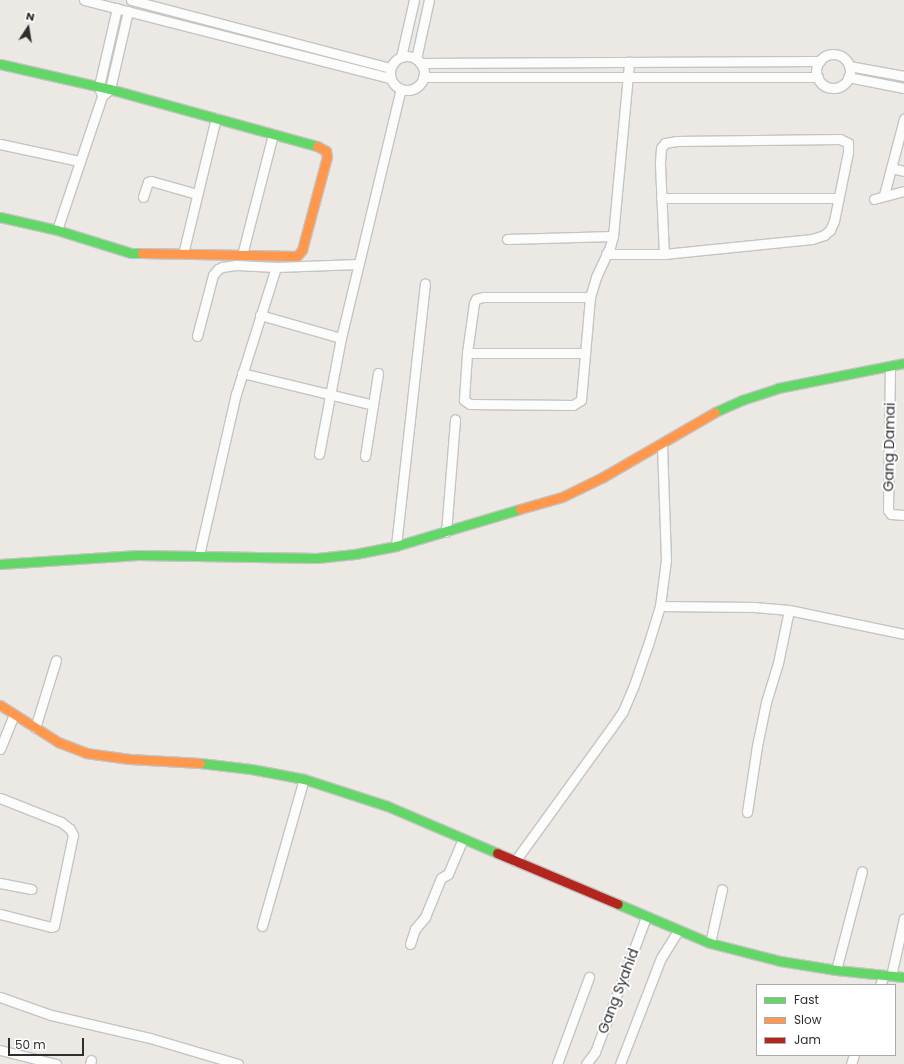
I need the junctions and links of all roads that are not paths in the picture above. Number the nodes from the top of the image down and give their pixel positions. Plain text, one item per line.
1 (84, 0) edge
2 (131, 0) edge
3 (414, 0) edge
4 (429, 0) edge
5 (144, 2) edge
6 (118, 8) junction
7 (128, 11) junction
8 (401, 57) junction
9 (418, 61) junction
10 (820, 61) junction
11 (629, 62) junction
12 (0, 64) edge
13 (849, 66) junction
14 (390, 68) junction
15 (904, 76) edge
16 (423, 77) junction
17 (628, 77) junction
18 (818, 77) junction
19 (848, 77) junction
20 (390, 78) junction
21 (99, 86) junction
22 (904, 88) edge
23 (110, 89) junction
24 (401, 89) junction
25 (102, 96) junction
26 (216, 118) junction
27 (904, 119) edge
28 (273, 134) junction
29 (0, 144) edge
30 (79, 161) junction
31 (891, 168) junction
32 (904, 171) edge
33 (904, 191) edge
34 (196, 194) junction
35 (884, 195) junction
36 (143, 197) dead end
37 (661, 198) junction
38 (838, 198) junction
39 (874, 199) dead end
40 (0, 217) edge
41 (57, 230) junction
42 (613, 236) junction
43 (507, 239) dead end
44 (182, 254) junction
45 (606, 254) junction
46 (664, 254) junction
47 (242, 255) junction
48 (358, 264) junction
49 (276, 267) junction
50 (425, 284) dead end
51 (590, 297) junction
52 (260, 315) junction
53 (197, 336) dead end
54 (340, 338) junction
55 (467, 353) junction
56 (585, 353) junction
57 (904, 363) edge
58 (890, 366) junction
59 (242, 373) junction
60 (378, 373) dead end
61 (330, 395) junction
62 (373, 404) junction
63 (455, 419) dead end
64 (662, 444) junction
65 (319, 454) dead end
66 (364, 456) dead end
67 (904, 515) edge
68 (446, 532) junction
69 (396, 546) junction
70 (198, 555) junction
71 (0, 564) edge
72 (660, 606) junction
73 (789, 610) junction
74 (904, 634) edge
75 (56, 660) dead end
76 (0, 705) edge
77 (14, 715) junction
78 (35, 728) junction
79 (1, 744) edge
80 (304, 779) junction
81 (0, 798) edge
82 (747, 812) dead end
83 (463, 839) junction
84 (515, 861) junction
85 (862, 871) dead end
86 (0, 883) edge
87 (31, 889) dead end
88 (722, 889) dead end
89 (0, 914) edge
90 (646, 917) junction
91 (904, 918) edge
92 (262, 926) dead end
93 (678, 931) junction
94 (410, 944) dead end
95 (710, 944) junction
96 (836, 970) junction
97 (888, 976) junction
98 (589, 977) dead end
99 (904, 978) edge
100 (881, 984) edge
101 (0, 997) edge
102 (0, 1050) edge
103 (56, 1064) edge
104 (238, 1064) edge
105 (557, 1064) edge
106 (586, 1064) edge
107 (620, 1064) edge

1 - 6 street
2 - 5 street
3 - 8 street
4 - 9 street
5 - 14 street
6 - 7 street
6 - 21 street
7 - 20 street
7 - 23 street
8 - 9 street
8 - 14 street
9 - 11 street
9 - 16 street
10 - 11 street
10 - 13 street
10 - 18 street
11 - 17 street
12 - 21 street
13 - 15 street
13 - 19 street
14 - 20 street
16 - 17 street
16 - 24 street
17 - 18 street
17 - 42 street
18 - 19 street
19 - 22 street
20 - 24 street
21 - 23 street
21 - 25 street
23 - 25 street
23 - 26 street
24 - 48 street
25 - 30 street
26 - 28 street
26 - 34 street
27 - 31 street
28 - 47 street
28 - 47 street
29 - 30 street
30 - 41 street
31 - 32 street
31 - 35 street
33 - 35 street
34 - 36 street
34 - 44 street
35 - 39 street
37 - 38 street
37 - 38 street
37 - 46 street
38 - 46 street
40 - 41 street
41 - 44 street
42 - 43 street
42 - 45 street
44 - 47 street
45 - 46 street
45 - 51 street
48 - 49 street
48 - 54 street
49 - 52 street
49 - 53 street
50 - 69 street
51 - 55 street
51 - 56 street
52 - 54 street
52 - 59 street
54 - 61 street
55 - 56 street
55 - 56 street
57 - 58 street
58 - 64 street
58 - 67 street, Gang Damai
59 - 61 street
59 - 70 street
60 - 62 street
61 - 62 street
61 - 65 street
62 - 66 street
63 - 68 street
64 - 68 street
64 - 72 street
68 - 69 street
69 - 70 street
70 - 71 street
72 - 73 street
72 - 84 street
73 - 74 street
73 - 82 street
75 - 78 street
76 - 77 street
77 - 78 street
77 - 79 street
78 - 80 street
80 - 83 street
80 - 92 street
81 - 89 street
83 - 84 street
83 - 94 street
84 - 90 street
85 - 96 street
86 - 87 street
88 - 95 street
90 - 93 street
90 - 106 street, Gang Syahid
91 - 97 street
93 - 95 street
93 - 107 street
95 - 96 street
96 - 97 street
97 - 99 street
97 - 100 street
98 - 105 street
101 - 104 street
102 - 103 street

